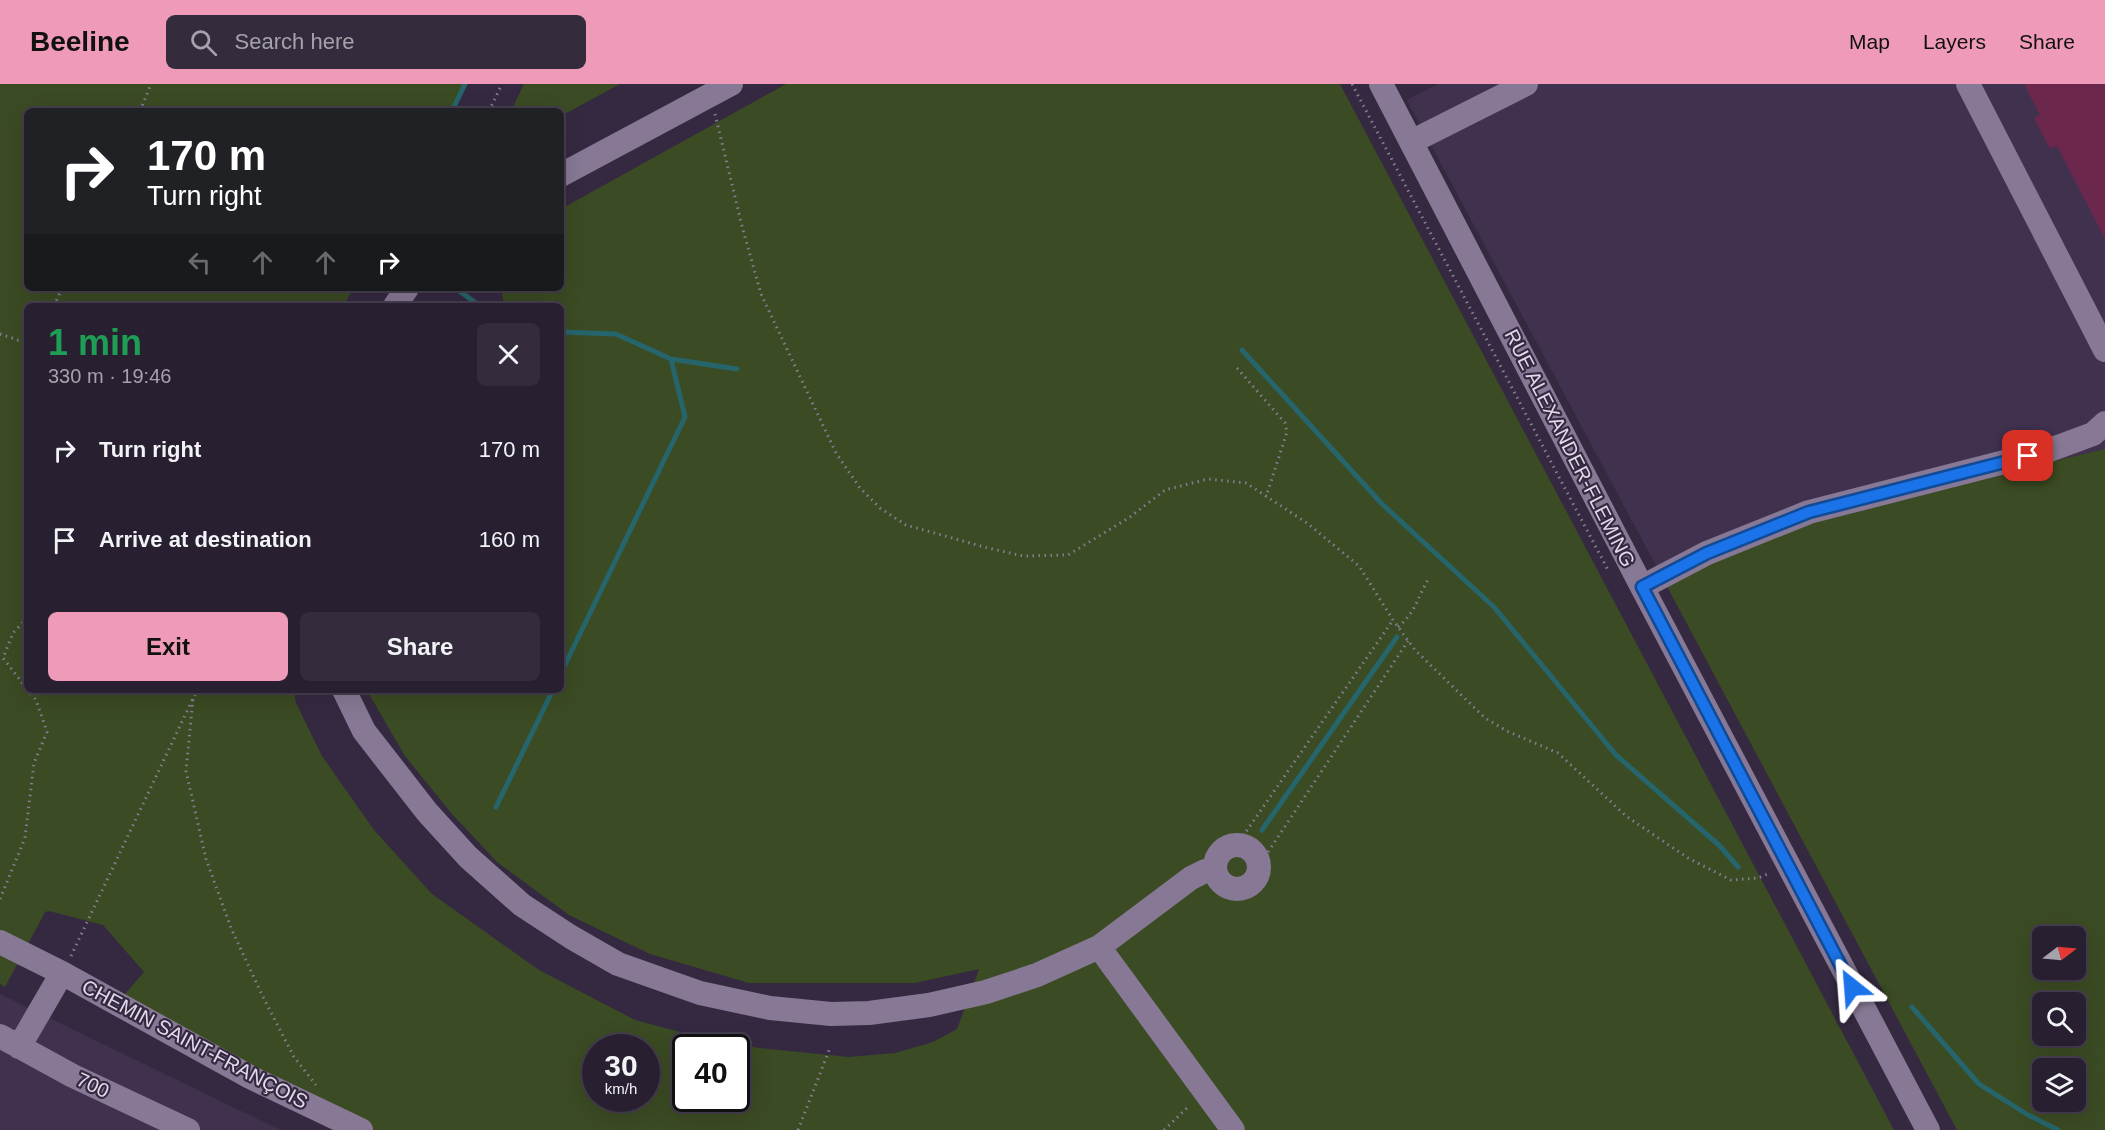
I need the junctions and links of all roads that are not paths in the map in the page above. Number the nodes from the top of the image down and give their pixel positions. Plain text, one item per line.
1 (1381, 84) edge
2 (1526, 84) edge
3 (1968, 84) edge
4 (721, 89) edge
5 (1411, 142) junction
6 (564, 173) edge
7 (2105, 350) edge
8 (2105, 423) edge
9 (1642, 587) junction
10 (345, 693) edge
11 (1215, 869) dead end
12 (0, 942) edge
13 (1099, 947) junction
14 (62, 973) junction
15 (10, 1041) edge
16 (188, 1130) edge
17 (361, 1130) edge
18 (1233, 1130) edge
19 (1928, 1130) edge

1 - 5 street, RUE ALEXANDER-FLEMING
2 - 5 street
3 - 7 street
4 - 6 street
5 - 9 street, RUE ALEXANDER-FLEMING
8 - 9 street
9 - 19 street, RUE ALEXANDER-FLEMING
10 - 13 street
11 - 13 street
12 - 14 street, CHEMIN SAINT-FRANÇOIS
13 - 18 street
14 - 15 street
14 - 17 street, CHEMIN SAINT-FRANÇOIS
15 - 16 street, 700

